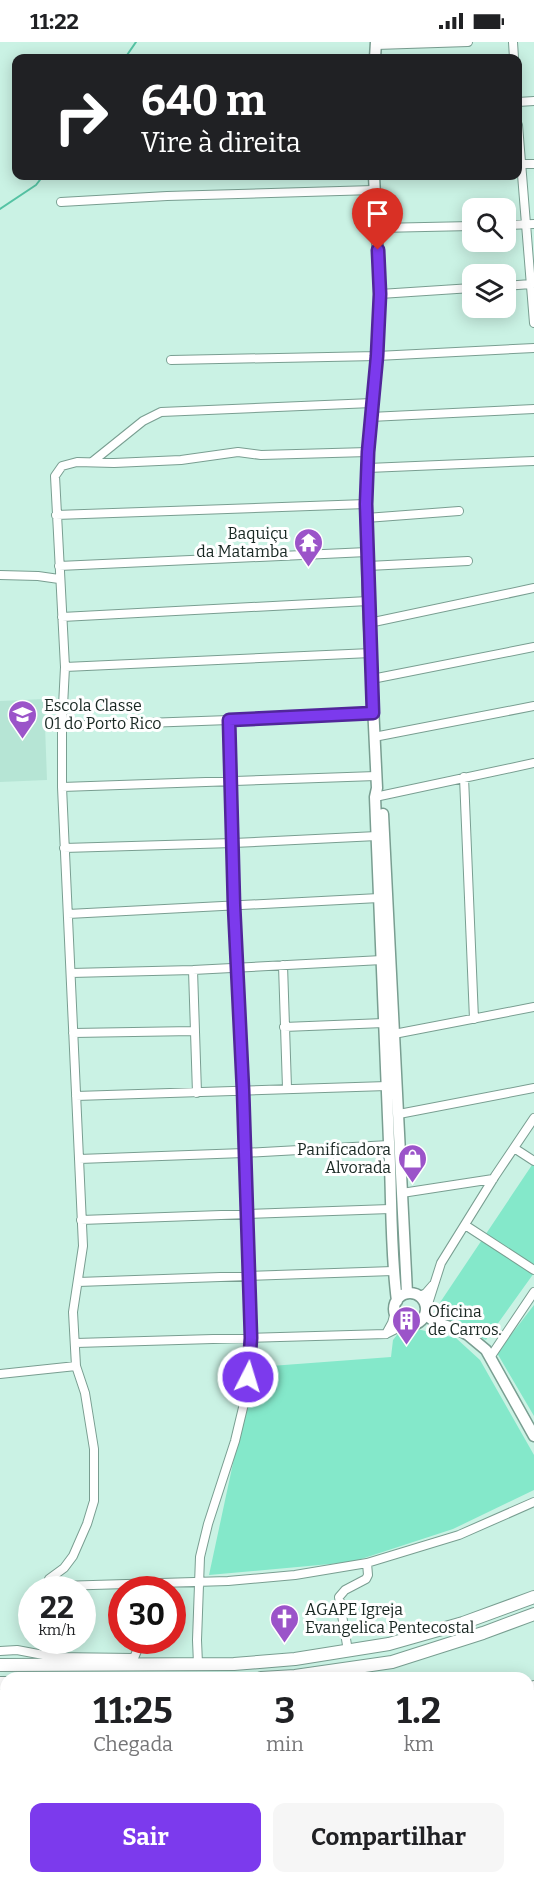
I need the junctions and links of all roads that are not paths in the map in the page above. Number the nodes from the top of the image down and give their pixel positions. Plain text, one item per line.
1 (468, 42) edge
2 (376, 44) edge
3 (374, 180) edge
4 (522, 180) edge
5 (374, 190) junction
6 (61, 202) dead end
7 (530, 224) edge
8 (462, 226) edge
9 (378, 228) junction
10 (531, 284) junction
11 (516, 285) edge
12 (462, 289) edge
13 (380, 294) junction
14 (534, 324) edge
15 (534, 348) edge
16 (377, 356) junction
17 (171, 360) dead end
18 (372, 403) junction
19 (534, 410) edge
20 (370, 417) junction
21 (368, 452) junction
22 (534, 461) edge
23 (92, 462) junction
24 (368, 468) junction
25 (366, 504) junction
26 (459, 511) dead end
27 (56, 515) junction
28 (366, 518) junction
29 (367, 552) junction
30 (468, 561) dead end
31 (59, 566) junction
32 (368, 566) junction
33 (0, 575) edge
34 (59, 579) junction
35 (534, 588) edge
36 (368, 601) junction
37 (62, 617) junction
38 (369, 623) junction
39 (534, 647) edge
40 (371, 653) junction
41 (65, 667) junction
42 (372, 679) junction
43 (534, 706) edge
44 (373, 713) junction
45 (229, 720) junction
46 (62, 726) junction
47 (374, 737) junction
48 (534, 763) edge
49 (376, 776) junction
50 (464, 777) junction
51 (231, 782) junction
52 (62, 787) junction
53 (378, 794) junction
54 (377, 836) junction
55 (233, 843) junction
56 (64, 848) junction
57 (379, 898) junction
58 (234, 905) junction
59 (68, 914) junction
60 (382, 960) junction
61 (283, 965) junction
62 (237, 966) junction
63 (193, 970) junction
64 (70, 973) junction
65 (534, 1007) edge
66 (474, 1019) junction
67 (384, 1023) junction
68 (284, 1027) junction
69 (194, 1031) junction
70 (73, 1033) junction
71 (394, 1034) junction
72 (387, 1086) junction
73 (287, 1088) junction
74 (534, 1088) edge
75 (243, 1090) junction
76 (197, 1093) junction
77 (76, 1096) junction
78 (399, 1114) junction
79 (534, 1118) edge
80 (390, 1145) junction
81 (514, 1148) junction
82 (244, 1153) junction
83 (79, 1159) junction
84 (534, 1161) edge
85 (493, 1179) junction
86 (402, 1193) junction
87 (390, 1209) junction
88 (247, 1215) junction
89 (81, 1220) junction
90 (465, 1225) junction
91 (534, 1270) edge
92 (393, 1271) junction
93 (248, 1275) junction
94 (78, 1282) junction
95 (433, 1285) junction
96 (534, 1292) edge
97 (407, 1293) junction
98 (420, 1296) junction
99 (396, 1306) junction
100 (426, 1311) junction
101 (418, 1323) junction
102 (406, 1324) junction
103 (450, 1327) junction
104 (386, 1334) junction
105 (251, 1338) junction
106 (76, 1342) junction
107 (491, 1356) junction
108 (76, 1366) junction
109 (0, 1374) edge
110 (534, 1436) edge
111 (534, 1502) edge
112 (367, 1563) junction
113 (53, 1576) edge
114 (198, 1583) junction
115 (186, 1584) edge
116 (533, 1601) edge
117 (516, 1604) junction
118 (534, 1614) edge
119 (483, 1633) junction
120 (0, 1651) edge
121 (348, 1651) junction
122 (54, 1654) edge
123 (136, 1654) edge
124 (295, 1659) junction
125 (53, 1660) junction
126 (198, 1664) junction
127 (0, 1665) edge
128 (295, 1672) edge
129 (323, 1672) edge

1 - 2 street
3 - 5 street
4 - 7 street
5 - 6 street
5 - 9 street
7 - 10 street
8 - 9 street
9 - 13 street
10 - 11 street
10 - 14 street
12 - 13 street
13 - 16 street
15 - 16 street
16 - 17 street
16 - 18 street
18 - 20 street
18 - 23 street
19 - 20 street
20 - 21 street
21 - 23 street
21 - 24 street
22 - 24 street
23 - 27 street
24 - 25 street
25 - 27 street
25 - 28 street
26 - 28 street
27 - 31 street
28 - 29 street
29 - 31 street
29 - 32 street
30 - 32 street
31 - 34 street
32 - 36 street
33 - 34 street
34 - 37 street
35 - 38 street
36 - 37 street
36 - 38 street
37 - 41 street
38 - 40 street
39 - 42 street
40 - 41 street
40 - 42 street
41 - 46 street
42 - 44 street
43 - 47 street
44 - 45 street
44 - 47 street
45 - 46 street
45 - 51 street
46 - 52 street
47 - 49 street
48 - 50 street
49 - 51 street
49 - 53 street
50 - 53 street
50 - 66 street
51 - 52 street
51 - 55 street
52 - 56 street
53 - 54 street
53 - 71 street
54 - 55 street
54 - 57 street
55 - 56 street
55 - 58 street
56 - 59 street
57 - 58 street
57 - 60 street
58 - 59 street
58 - 62 street
59 - 64 street
60 - 61 street
60 - 67 street
61 - 62 street
61 - 68 street
62 - 63 street
62 - 75 street
63 - 64 street
63 - 69 street
64 - 70 street
65 - 66 street
66 - 71 street
67 - 68 street
67 - 72 street
68 - 73 street
69 - 70 street
69 - 76 street
70 - 77 street
71 - 78 street
72 - 73 street
72 - 80 street
73 - 75 street
74 - 78 street
75 - 76 street
75 - 82 street
76 - 77 street
77 - 83 street
78 - 86 street
79 - 81 street
80 - 82 street
80 - 87 street
81 - 84 street
81 - 85 street
82 - 83 street
82 - 88 street
83 - 89 street
85 - 86 street
85 - 90 street
86 - 97 street
87 - 88 street
87 - 92 street
88 - 89 street
88 - 93 street
89 - 94 street
90 - 91 street
90 - 95 street
92 - 93 street
92 - 99 street
93 - 94 street
93 - 105 street
94 - 106 street
95 - 98 street
95 - 100 street
96 - 107 street
97 - 98 street
97 - 99 street
98 - 100 street
99 - 102 street
99 - 104 street
100 - 101 street
100 - 103 street
101 - 102 street
101 - 103 street
102 - 104 street
103 - 107 street
104 - 105 street
105 - 106 street
105 - 114 street
106 - 108 street
107 - 110 street
108 - 109 street
108 - 113 street
111 - 112 street
112 - 114 street
112 - 121 street
114 - 115 street
114 - 126 street
116 - 117 main road
117 - 119 main road
117 - 121 main road
118 - 119 main road
119 - 129 main road
120 - 125 street
121 - 124 main road
122 - 125 street
123 - 125 street
124 - 126 main road
124 - 128 main road
125 - 126 main road
125 - 127 main road

